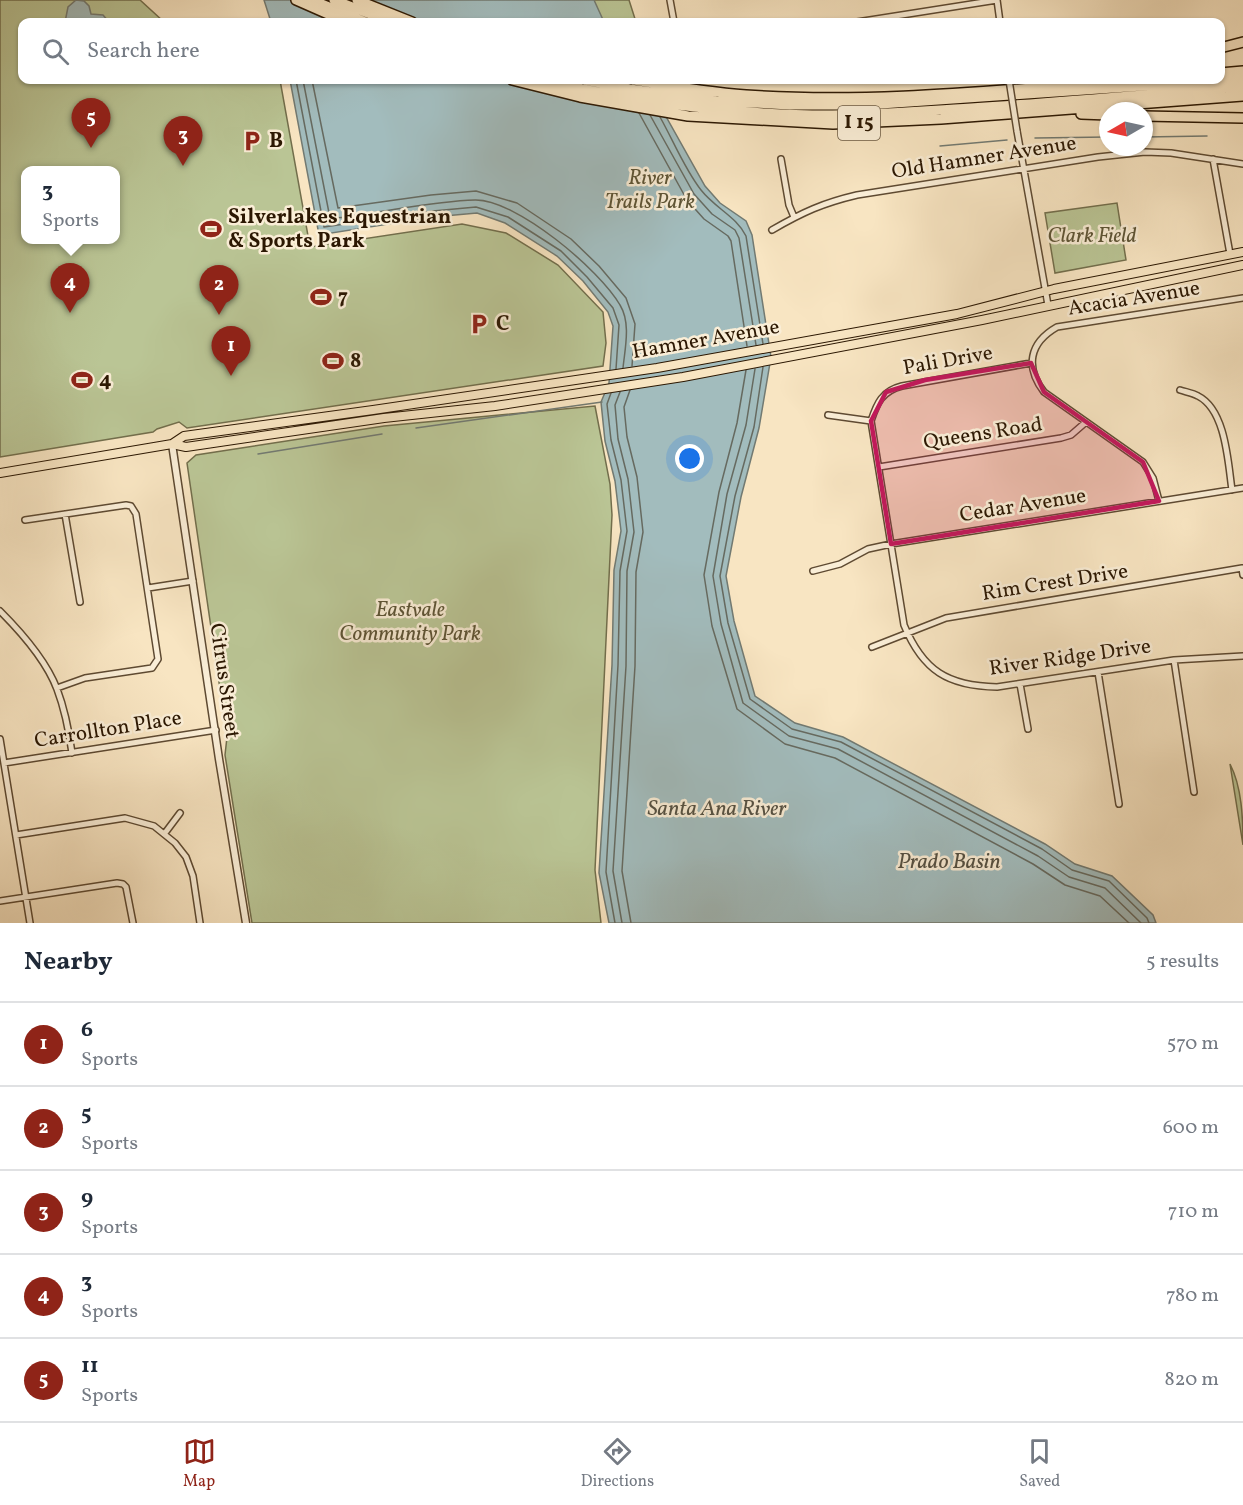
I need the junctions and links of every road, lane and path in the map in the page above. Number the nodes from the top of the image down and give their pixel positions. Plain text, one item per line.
1 (296, 0) edge
2 (312, 0) edge
3 (334, 0) edge
4 (357, 0) edge
5 (670, 0) edge
6 (997, 0) edge
7 (337, 18) edge
8 (355, 18) edge
9 (381, 18) edge
10 (402, 18) edge
11 (673, 18) edge
12 (882, 18) edge
13 (999, 18) edge
14 (1243, 42) edge
15 (1225, 47) edge
16 (1243, 71) edge
17 (1225, 73) edge
18 (1243, 79) edge
19 (1225, 80) edge
20 (528, 84) edge
21 (563, 84) edge
22 (608, 84) edge
23 (645, 84) edge
24 (1010, 84) edge
25 (1050, 84) edge
26 (1084, 84) edge
27 (1170, 84) edge
28 (1243, 87) edge
29 (1029, 88) junction
30 (1243, 96) edge
31 (684, 97) junction
32 (1031, 112) junction
33 (1099, 115) edge
34 (1153, 116) edge
35 (1243, 118) edge
36 (781, 159) dead end
37 (1213, 159) junction
38 (1243, 164) edge
39 (1024, 170) junction
40 (794, 217) junction
41 (772, 230) dead end
42 (1243, 252) edge
43 (1230, 254) junction
44 (1243, 265) edge
45 (1046, 292) junction
46 (1243, 298) edge
47 (1048, 305) junction
48 (1031, 363) junction
49 (1180, 390) dead end
50 (828, 415) dead end
51 (871, 421) junction
52 (1086, 422) junction
53 (172, 444) junction
54 (879, 467) junction
55 (0, 472) edge
56 (1243, 488) edge
57 (1232, 490) junction
58 (1159, 501) junction
59 (65, 514) junction
60 (25, 520) dead end
61 (891, 544) junction
62 (813, 571) dead end
63 (1243, 575) edge
64 (193, 581) junction
65 (148, 588) junction
66 (80, 602) dead end
67 (0, 612) edge
68 (908, 633) junction
69 (872, 647) dead end
70 (1243, 656) edge
71 (1174, 660) junction
72 (1098, 672) junction
73 (1020, 684) junction
74 (57, 688) junction
75 (1028, 729) dead end
76 (216, 730) junction
77 (0, 740) edge
78 (72, 753) junction
79 (4, 764) junction
80 (1194, 792) dead end
81 (1119, 804) dead end
82 (180, 813) dead end
83 (165, 833) junction
84 (16, 835) junction
85 (26, 897) junction
86 (0, 901) edge
87 (30, 923) edge
88 (133, 923) edge
89 (200, 923) edge
90 (246, 923) edge

1 - 7 highway
2 - 8 highway
3 - 9 highway
4 - 10 highway
5 - 11 street
6 - 12 street
6 - 13 street
14 - 15 highway
16 - 17 highway
18 - 19 highway
20 - 32 highway, I 15
21 - 31 highway
22 - 31 highway
23 - 31 highway, I 15
24 - 39 street, bridge
25 - 29 highway
26 - 29 highway, I 15
27 - 31 highway
28 - 31 highway
29 - 31 highway, I 15
30 - 32 highway, I 15
32 - 33 highway
34 - 35 highway
36 - 40 street
37 - 38 street, Old Hamner Avenue
37 - 39 street, Old Hamner Avenue
37 - 43 street
39 - 40 street, Old Hamner Avenue
39 - 45 street
40 - 41 street, Old Hamner Avenue
42 - 43 main road, Hamner Avenue
43 - 45 main road, Hamner Avenue
44 - 47 main road, Hamner Avenue
45 - 47 street
45 - 53 main road, Hamner Avenue
46 - 48 street, Acacia Avenue
47 - 53 main road, Hamner Avenue
48 - 51 street, Pali Drive
48 - 52 street
49 - 57 street
50 - 51 street
51 - 54 street
52 - 54 street, Queens Road
52 - 58 street
53 - 55 main road, Hamner Avenue
53 - 64 street, Citrus Street
54 - 61 street
56 - 57 street, Cedar Avenue
57 - 58 street, Cedar Avenue
58 - 61 street, Cedar Avenue
59 - 60 street
59 - 65 street
59 - 66 street
61 - 62 street, Cedar Avenue
61 - 68 street, River Ridge Drive
63 - 68 street, Rim Crest Drive
64 - 65 street
64 - 76 street, Citrus Street
65 - 74 street
67 - 74 street
68 - 69 street, Rim Crest Drive
68 - 73 street, River Ridge Drive
70 - 71 street, River Ridge Drive
71 - 72 street, River Ridge Drive
71 - 80 street
72 - 73 street, River Ridge Drive
72 - 81 street
73 - 75 street
74 - 78 street
76 - 78 street, Carrollton Place
76 - 90 street, Citrus Street
77 - 79 street
78 - 79 street, Carrollton Place
79 - 84 street
82 - 83 street
83 - 84 street
83 - 89 street
84 - 85 street
85 - 86 street
85 - 87 street
85 - 88 street

